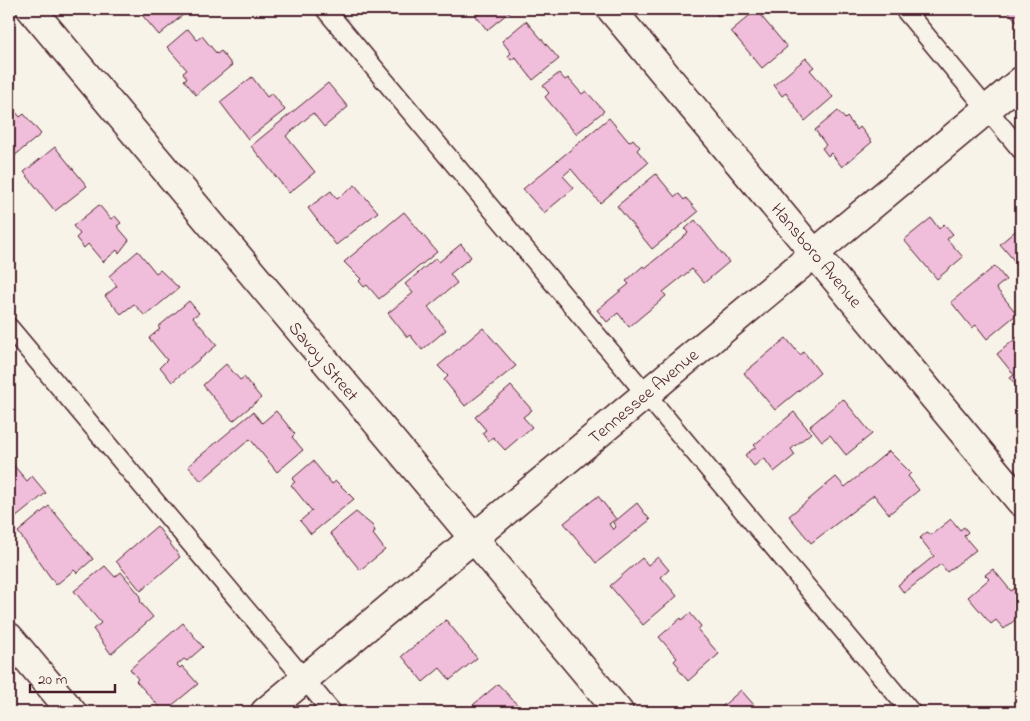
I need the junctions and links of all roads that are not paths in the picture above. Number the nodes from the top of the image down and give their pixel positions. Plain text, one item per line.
1 (31, 9) edge
2 (325, 9) edge
3 (611, 9) edge
4 (904, 9) edge
5 (1021, 81) edge
6 (987, 109) junction
7 (1021, 150) edge
8 (816, 254) junction
9 (9, 327) edge
10 (646, 393) junction
11 (1021, 502) edge
12 (472, 538) junction
13 (9, 637) edge
14 (305, 681) junction
15 (72, 712) edge
16 (265, 712) edge
17 (332, 712) edge
18 (618, 712) edge
19 (911, 712) edge

1 - 12 street, Savoy Street
2 - 10 lane
3 - 8 street, Hansboro Avenue
4 - 6 lane
5 - 6 street, Tennessee Avenue
6 - 7 lane
6 - 8 street, Tennessee Avenue
8 - 10 street, Tennessee Avenue
8 - 11 street, Hansboro Avenue
9 - 14 lane
10 - 12 street, Tennessee Avenue
10 - 19 lane
12 - 14 street, Tennessee Avenue
12 - 18 street, Savoy Street
13 - 15 street
14 - 16 street, Tennessee Avenue
14 - 17 lane

